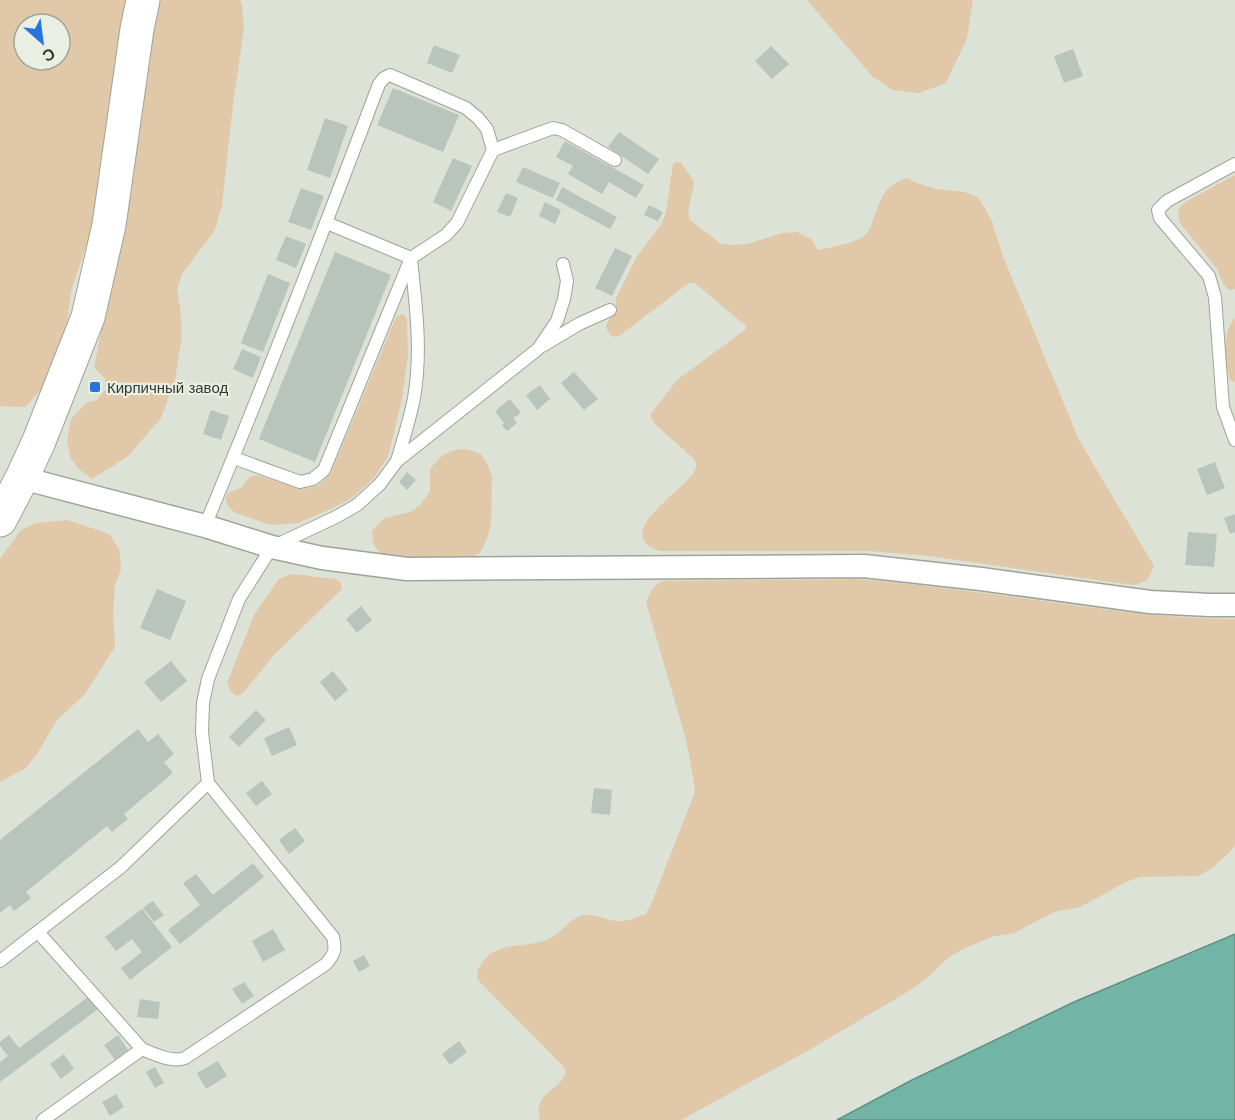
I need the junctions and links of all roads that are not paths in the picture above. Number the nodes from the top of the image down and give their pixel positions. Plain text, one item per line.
1 (143, 0) edge
2 (493, 150) junction
3 (615, 160) dead end
4 (1235, 164) edge
5 (327, 223) junction
6 (411, 258) junction
7 (563, 264) dead end
8 (610, 310) dead end
9 (538, 349) junction
10 (1235, 440) edge
11 (234, 458) junction
12 (397, 461) junction
13 (22, 478) junction
14 (0, 520) edge
15 (205, 525) junction
16 (272, 547) junction
17 (1235, 605) edge
18 (208, 783) junction
19 (38, 932) junction
20 (0, 961) edge
21 (142, 1049) junction
22 (43, 1120) edge

1 - 13 main road
2 - 3 lane
2 - 5 lane
2 - 6 lane
4 - 10 lane
5 - 6 lane
5 - 11 lane
6 - 11 lane
6 - 12 lane
7 - 9 lane
8 - 9 lane
9 - 12 lane
11 - 15 lane
12 - 16 lane
13 - 14 main road
13 - 15 street
15 - 16 street
16 - 17 street
16 - 18 lane
18 - 19 lane
18 - 21 lane
19 - 20 lane
19 - 21 lane
21 - 22 lane

